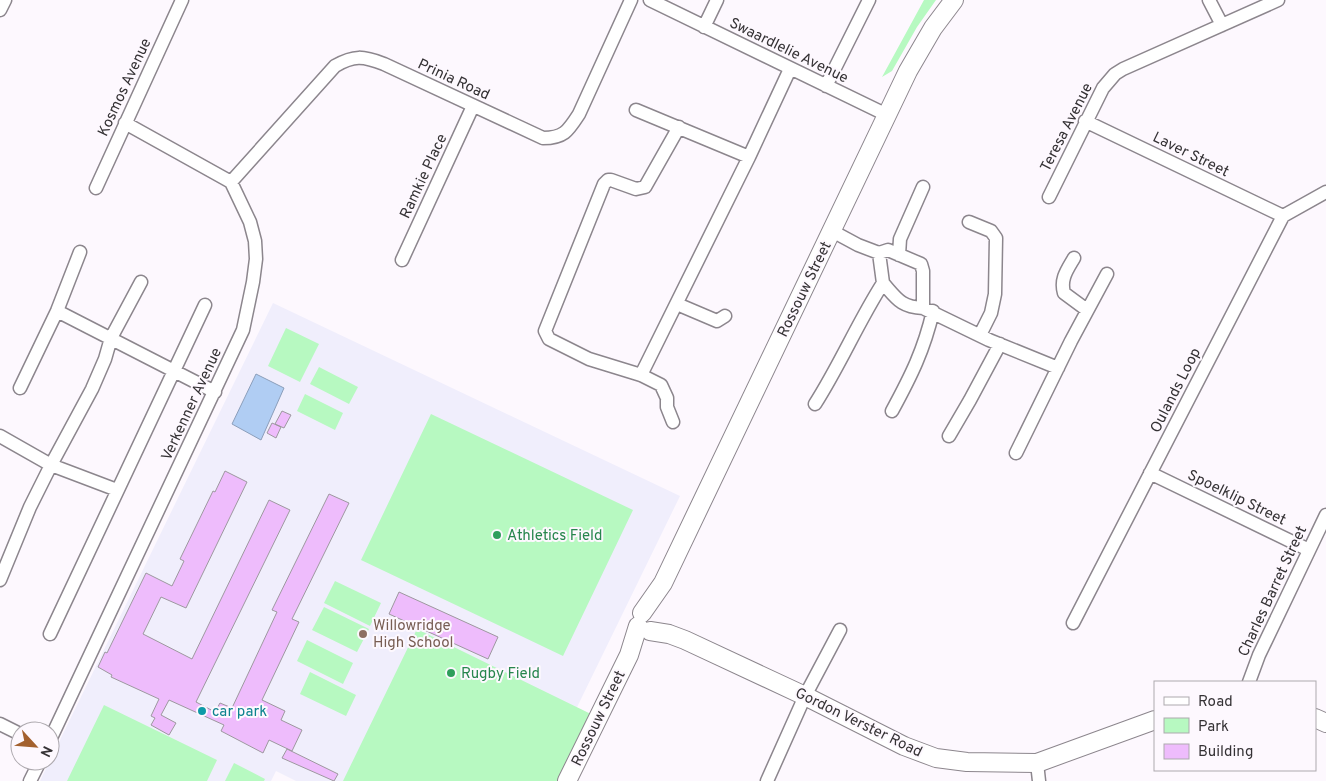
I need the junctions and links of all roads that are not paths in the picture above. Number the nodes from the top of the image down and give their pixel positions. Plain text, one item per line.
1 (5, 0) edge
2 (182, 0) edge
3 (631, 0) edge
4 (650, 0) edge
5 (717, 0) edge
6 (869, 0) edge
7 (954, 0) edge
8 (1209, 0) edge
9 (1278, 0) edge
10 (0, 10) edge
11 (1222, 25) junction
12 (704, 27) junction
13 (790, 69) junction
14 (826, 86) junction
15 (473, 106) junction
16 (636, 110) dead end
17 (887, 115) junction
18 (1085, 122) junction
19 (125, 123) junction
20 (679, 127) junction
21 (749, 157) junction
22 (231, 182) junction
23 (923, 187) dead end
24 (96, 188) dead end
25 (1326, 192) edge
26 (1049, 197) dead end
27 (1283, 216) junction
28 (969, 222) dead end
29 (832, 231) junction
30 (80, 252) dead end
31 (879, 253) junction
32 (899, 255) junction
33 (1074, 258) dead end
34 (402, 260) dead end
35 (1107, 274) dead end
36 (141, 282) dead end
37 (884, 283) junction
38 (677, 304) junction
39 (205, 305) dead end
40 (928, 309) junction
41 (1087, 310) junction
42 (57, 311) junction
43 (725, 316) dead end
44 (980, 335) junction
45 (112, 338) junction
46 (1000, 344) junction
47 (1058, 368) junction
48 (175, 371) junction
49 (641, 375) junction
50 (20, 388) dead end
51 (216, 392) junction
52 (815, 404) dead end
53 (892, 411) dead end
54 (673, 422) dead end
55 (0, 436) edge
56 (949, 436) dead end
57 (1016, 453) dead end
58 (51, 464) junction
59 (1150, 473) junction
60 (117, 490) junction
61 (1326, 515) edge
62 (1308, 550) junction
63 (0, 580) edge
64 (648, 623) junction
65 (1073, 623) dead end
66 (840, 630) dead end
67 (50, 634) dead end
68 (1249, 681) edge
69 (805, 696) junction
70 (1154, 720) edge
71 (59, 721) edge
72 (1038, 763) junction
73 (567, 781) edge
74 (767, 781) edge
75 (1038, 781) edge

1 - 10 street
2 - 19 street, Kosmos Avenue
3 - 15 street, Prinia Road
4 - 12 street, Swaardlelie Avenue
5 - 12 street
6 - 14 street
7 - 17 main road, Rossouw Street
8 - 11 street
9 - 11 street, Teresa Avenue
11 - 18 street, Teresa Avenue
12 - 13 street, Swaardlelie Avenue
13 - 14 street, Swaardlelie Avenue
13 - 21 street
14 - 17 street, Swaardlelie Avenue
15 - 22 street, Prinia Road
15 - 34 street, Ramkie Place
16 - 20 street
17 - 29 main road, Rossouw Street
18 - 26 street, Teresa Avenue
18 - 27 street, Laver Street
19 - 22 street
19 - 24 street, Kosmos Avenue
20 - 21 street
20 - 49 street
21 - 38 street
22 - 51 street, Verkenner Avenue
23 - 32 street
25 - 27 street
27 - 59 street, Oulands Loop
28 - 44 street
29 - 31 street
29 - 64 main road, Rossouw Street
30 - 42 street
31 - 32 street
31 - 37 street
32 - 40 street
33 - 41 street
35 - 41 street
36 - 45 street
37 - 40 street
37 - 52 street
38 - 43 street
38 - 49 street
39 - 48 street
40 - 44 street
40 - 53 street
41 - 47 street
42 - 45 street
42 - 50 street
44 - 46 street
45 - 48 street
45 - 58 street
46 - 47 street
46 - 56 street
47 - 57 street
48 - 51 street
48 - 60 street
49 - 54 street
51 - 71 street, Verkenner Avenue
55 - 58 street
58 - 60 street
58 - 63 street
59 - 62 street, Spoelklip Street
59 - 65 street, Oulands Loop
60 - 67 street
61 - 62 street, Charles Barret Street
62 - 68 street, Charles Barret Street
64 - 69 main road, Gordon Verster Road
64 - 73 main road, Rossouw Street
66 - 69 street
69 - 72 main road, Gordon Verster Road
69 - 74 street
70 - 72 main road, Gordon Verster Road
72 - 75 street

